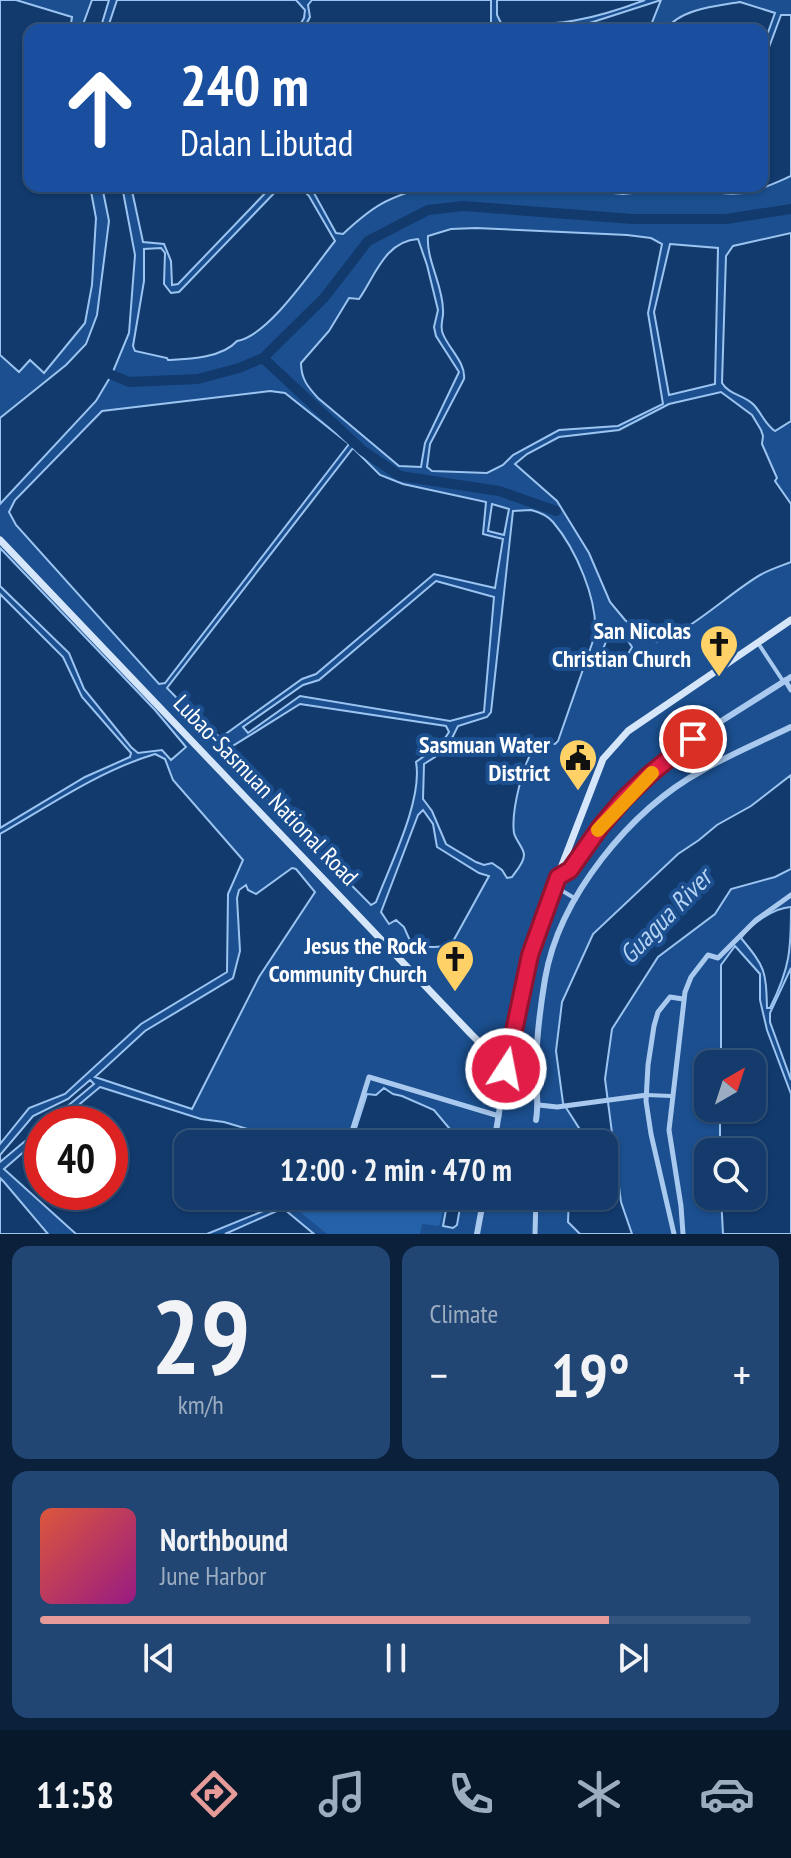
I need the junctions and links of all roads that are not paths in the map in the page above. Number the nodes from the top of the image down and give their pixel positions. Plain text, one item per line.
1 (2, 542) edge
2 (791, 620) edge
3 (757, 642) junction
4 (786, 679) edge
5 (791, 690) edge
6 (791, 727) edge
7 (558, 877) junction
8 (554, 886) junction
9 (791, 895) edge
10 (576, 899) junction
11 (683, 999) junction
12 (507, 1066) junction
13 (536, 1075) junction
14 (647, 1095) junction
15 (671, 1096) junction
16 (539, 1105) junction
17 (499, 1116) junction
18 (536, 1120) dead end
19 (352, 1130) edge
20 (496, 1130) edge
21 (481, 1210) edge
22 (536, 1210) edge
23 (477, 1234) edge
24 (535, 1234) edge
25 (674, 1234) edge
26 (683, 1234) edge

1 - 12 main road, Lubao-Sasmuan National Road
2 - 3 main road
3 - 4 street
3 - 7 main road
4 - 5 street
4 - 7 street
6 - 10 street
7 - 8 main road
8 - 10 street
8 - 12 main road
9 - 11 street
10 - 13 street
11 - 14 street
11 - 15 street
12 - 13 street
12 - 17 street
13 - 16 street
14 - 15 street
14 - 16 street
14 - 25 street
15 - 26 street
16 - 18 street
17 - 19 street
17 - 20 street
21 - 23 street
22 - 24 street

